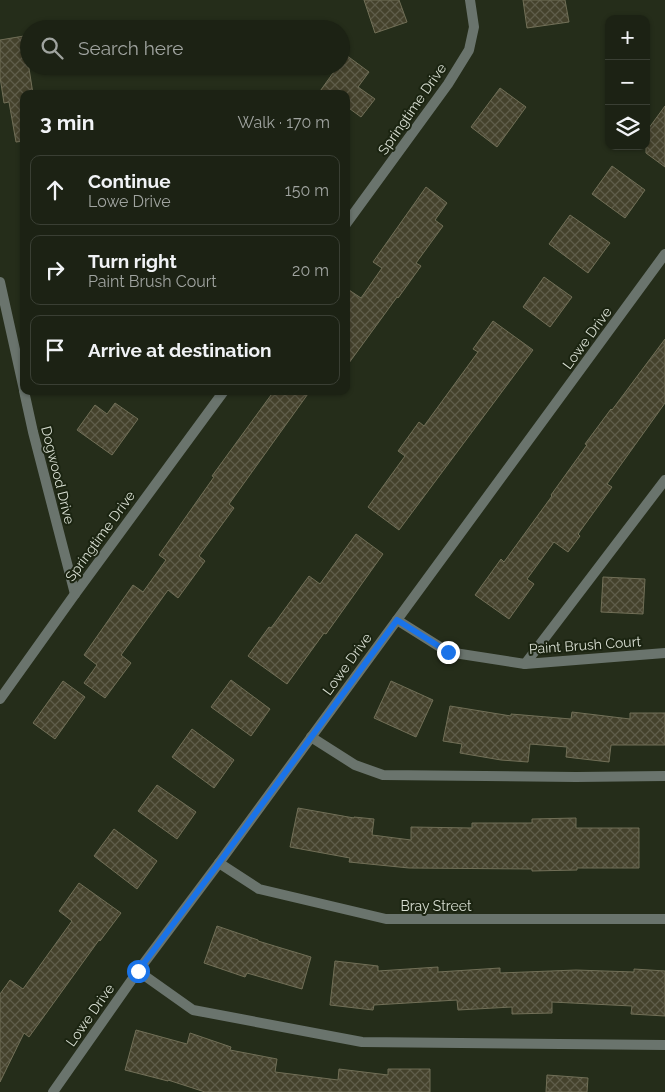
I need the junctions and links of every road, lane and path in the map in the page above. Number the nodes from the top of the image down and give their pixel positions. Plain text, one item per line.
1 (470, 0) edge
2 (350, 219) edge
3 (665, 254) edge
4 (0, 282) edge
5 (20, 373) edge
6 (25, 395) edge
7 (221, 395) edge
8 (665, 480) edge
9 (74, 594) junction
10 (397, 620) junction
11 (665, 653) edge
12 (525, 664) junction
13 (0, 699) edge
14 (311, 737) junction
15 (665, 776) edge
16 (219, 863) junction
17 (665, 919) edge
18 (138, 971) junction
19 (665, 1045) edge
20 (53, 1092) edge

1 - 2 street, Springtime Drive
3 - 10 street, Lowe Drive
4 - 5 street, Dogwood Drive
6 - 9 street, Dogwood Drive
7 - 9 street, Springtime Drive
8 - 12 street
9 - 13 street, Springtime Drive
10 - 12 street, Paint Brush Court
10 - 14 street, Lowe Drive
11 - 12 street, Paint Brush Court
14 - 15 street
14 - 16 street, Lowe Drive
16 - 17 street, Bray Street
16 - 18 street, Lowe Drive
18 - 19 street
18 - 20 street, Lowe Drive

